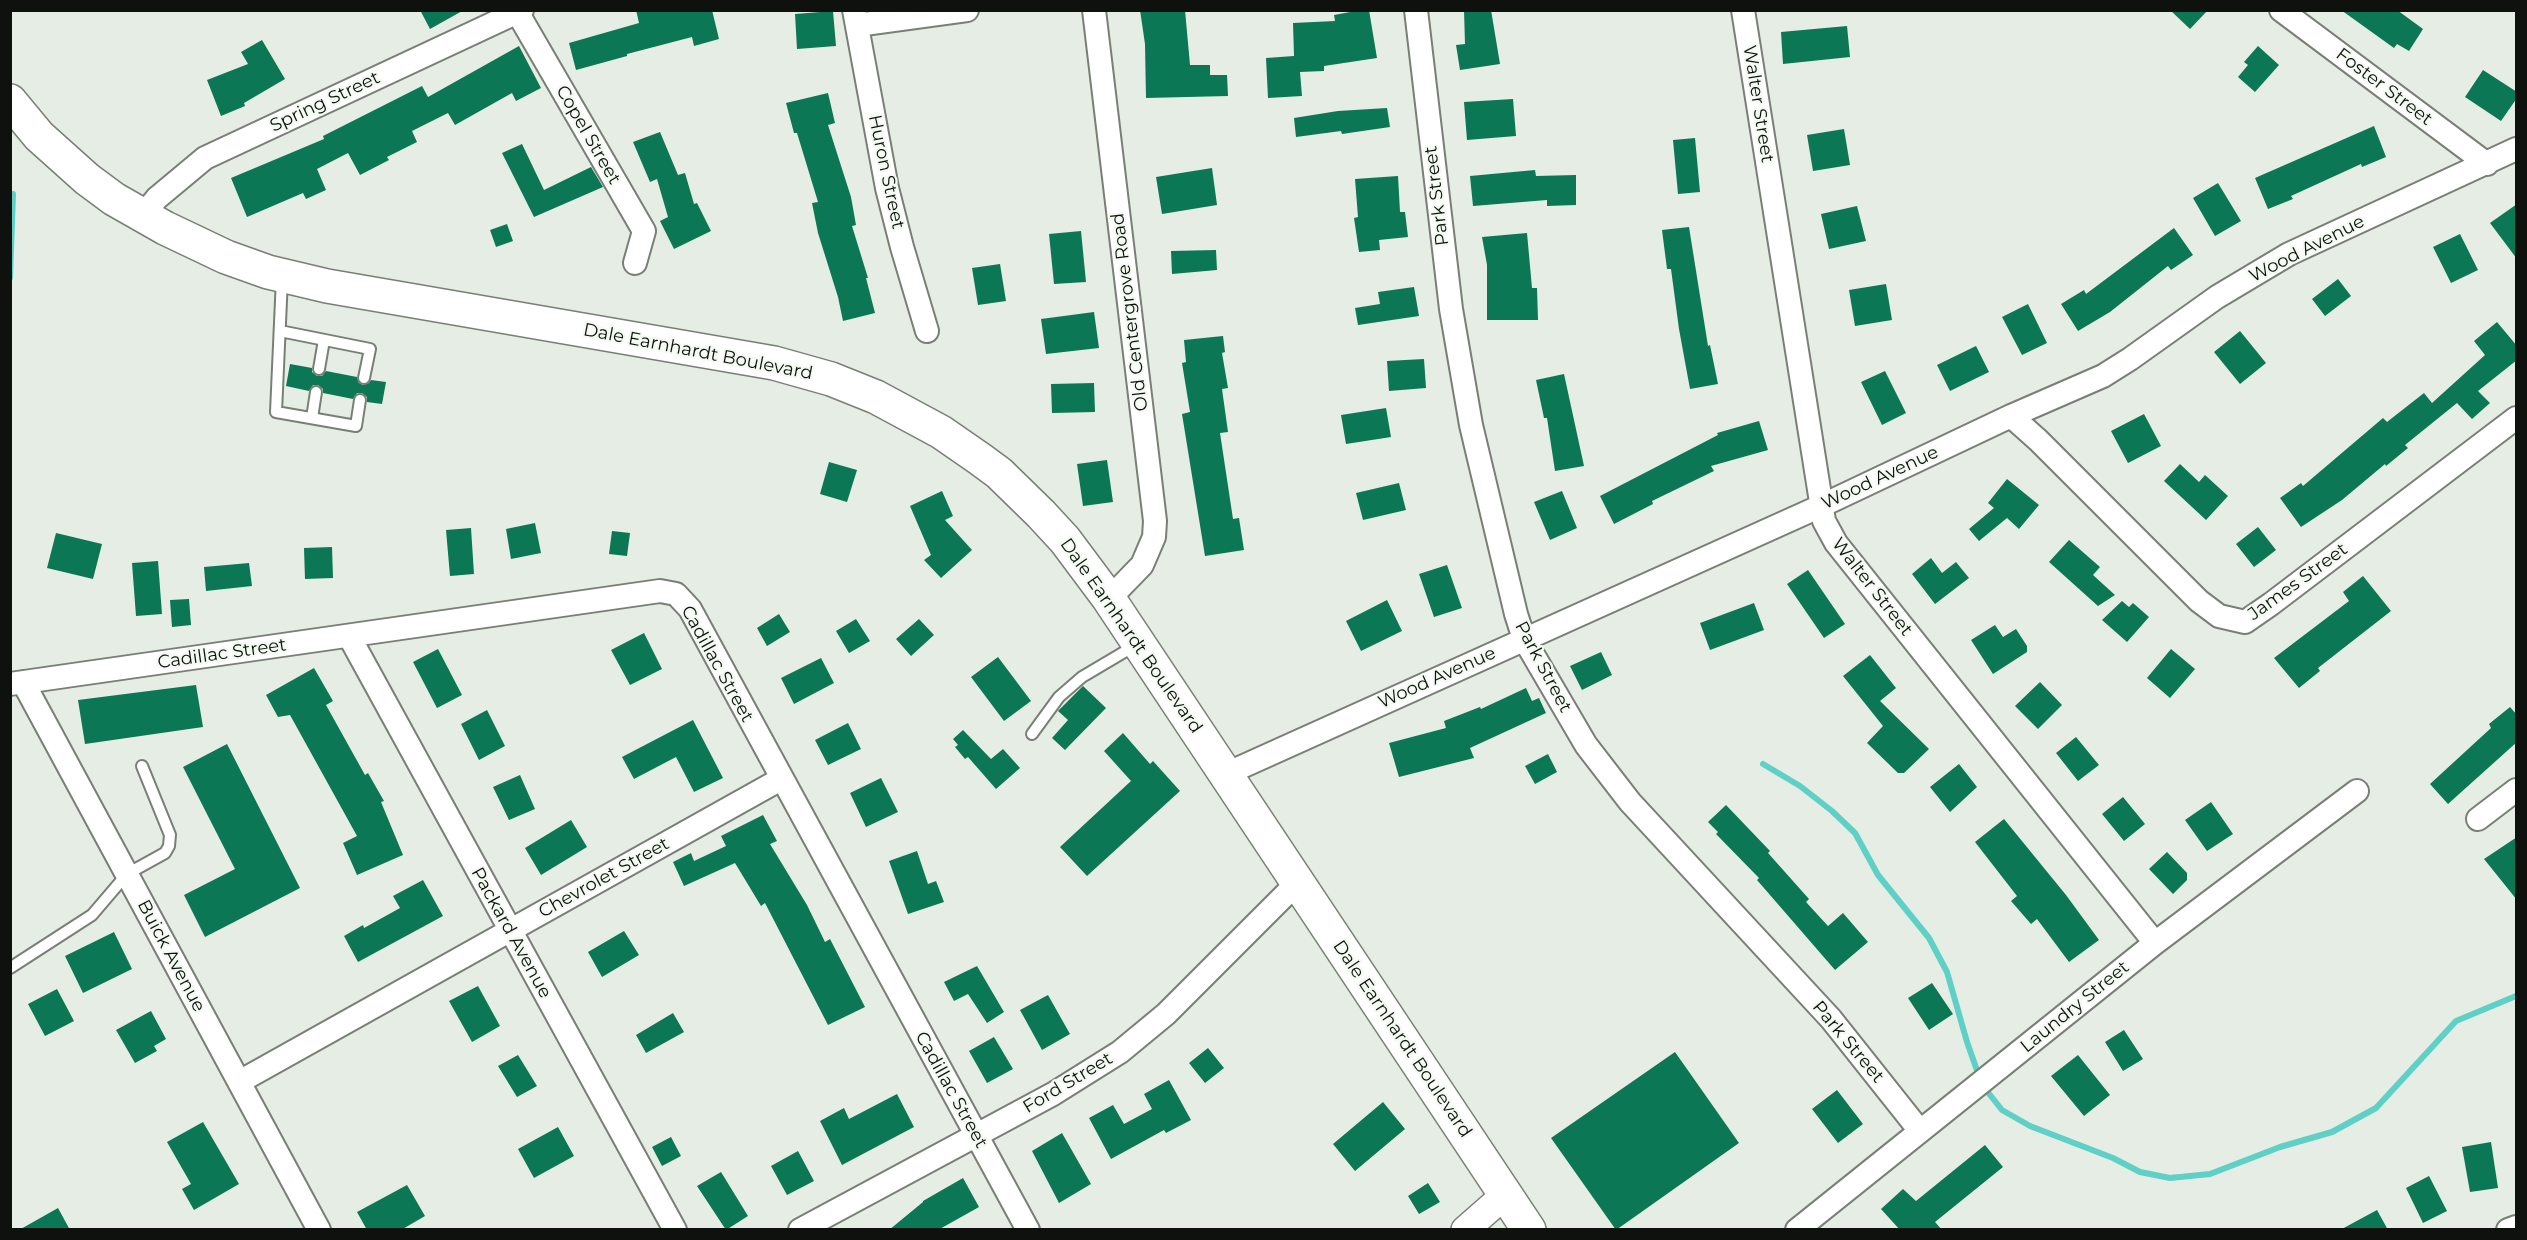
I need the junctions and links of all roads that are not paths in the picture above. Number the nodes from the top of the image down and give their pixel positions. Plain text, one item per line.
1 (967, 10) edge
2 (1094, 10) edge
3 (1416, 10) edge
4 (1743, 10) edge
5 (2281, 10) edge
6 (518, 11) edge
7 (856, 18) edge
8 (10, 101) edge
9 (2517, 149) edge
10 (2487, 164) junction
11 (143, 215) junction
12 (635, 263) dead end
13 (282, 275) junction
14 (280, 331) junction
15 (927, 331) dead end
16 (324, 340) junction
17 (319, 369) dead end
18 (364, 378) dead end
19 (316, 392) dead end
20 (360, 400) dead end
21 (2010, 416) junction
22 (312, 418) junction
23 (2517, 418) edge
24 (1821, 506) junction
25 (1109, 599) junction
26 (349, 636) junction
27 (1524, 639) junction
28 (1139, 643) junction
29 (17, 683) edge
30 (1032, 734) dead end
31 (142, 766) dead end
32 (1226, 774) junction
33 (781, 779) junction
34 (2517, 790) edge
35 (2357, 791) dead end
36 (2478, 819) dead end
37 (126, 874) junction
38 (1298, 882) junction
39 (510, 930) junction
40 (2155, 943) junction
41 (10, 968) edge
42 (238, 1082) junction
43 (1920, 1131) junction
44 (976, 1135) junction
45 (1506, 1194) junction
46 (2517, 1227) edge
47 (319, 1230) edge
48 (675, 1230) edge
49 (800, 1230) edge
50 (1028, 1230) edge
51 (1465, 1230) edge
52 (1529, 1230) edge
53 (1797, 1230) edge
54 (2508, 1230) edge

1 - 7 street
2 - 25 street, Old Centergrove Road
3 - 27 street, Park Street
4 - 24 street, Walter Street
5 - 10 street, Foster Street
6 - 11 street, Spring Street
6 - 12 street, Copel Street
7 - 15 street, Huron Street
8 - 11 main road, Dale Earnhardt Boulevard
9 - 10 street, Wood Avenue
10 - 21 street, Wood Avenue
11 - 13 main road, Dale Earnhardt Boulevard
13 - 14 lane
13 - 25 main road, Dale Earnhardt Boulevard
14 - 16 lane
14 - 22 lane
16 - 17 lane
16 - 18 lane
19 - 22 lane
20 - 22 lane
21 - 23 street, James Street
21 - 24 street, Wood Avenue
24 - 27 street, Wood Avenue
24 - 40 street, Walter Street
25 - 28 main road, Dale Earnhardt Boulevard
26 - 29 street, Cadillac Street
26 - 33 street, Cadillac Street
26 - 39 street, Packard Avenue
27 - 32 street, Wood Avenue
27 - 43 street, Park Street
28 - 30 lane
28 - 32 main road, Dale Earnhardt Boulevard
29 - 37 street, Buick Avenue
31 - 37 lane
32 - 38 main road, Dale Earnhardt Boulevard
33 - 39 street, Chevrolet Street
33 - 44 street, Cadillac Street
34 - 36 street
35 - 40 street, Laundry Street
37 - 41 lane
37 - 42 street, Buick Avenue
38 - 44 street, Ford Street
38 - 45 main road, Dale Earnhardt Boulevard
39 - 42 street, Chevrolet Street
39 - 48 street, Packard Avenue
40 - 43 street, Laundry Street
42 - 47 street, Buick Avenue
43 - 53 street, Laundry Street
44 - 49 street, Ford Street
44 - 50 street, Cadillac Street
45 - 51 street
45 - 52 main road, Dale Earnhardt Boulevard
46 - 54 street

